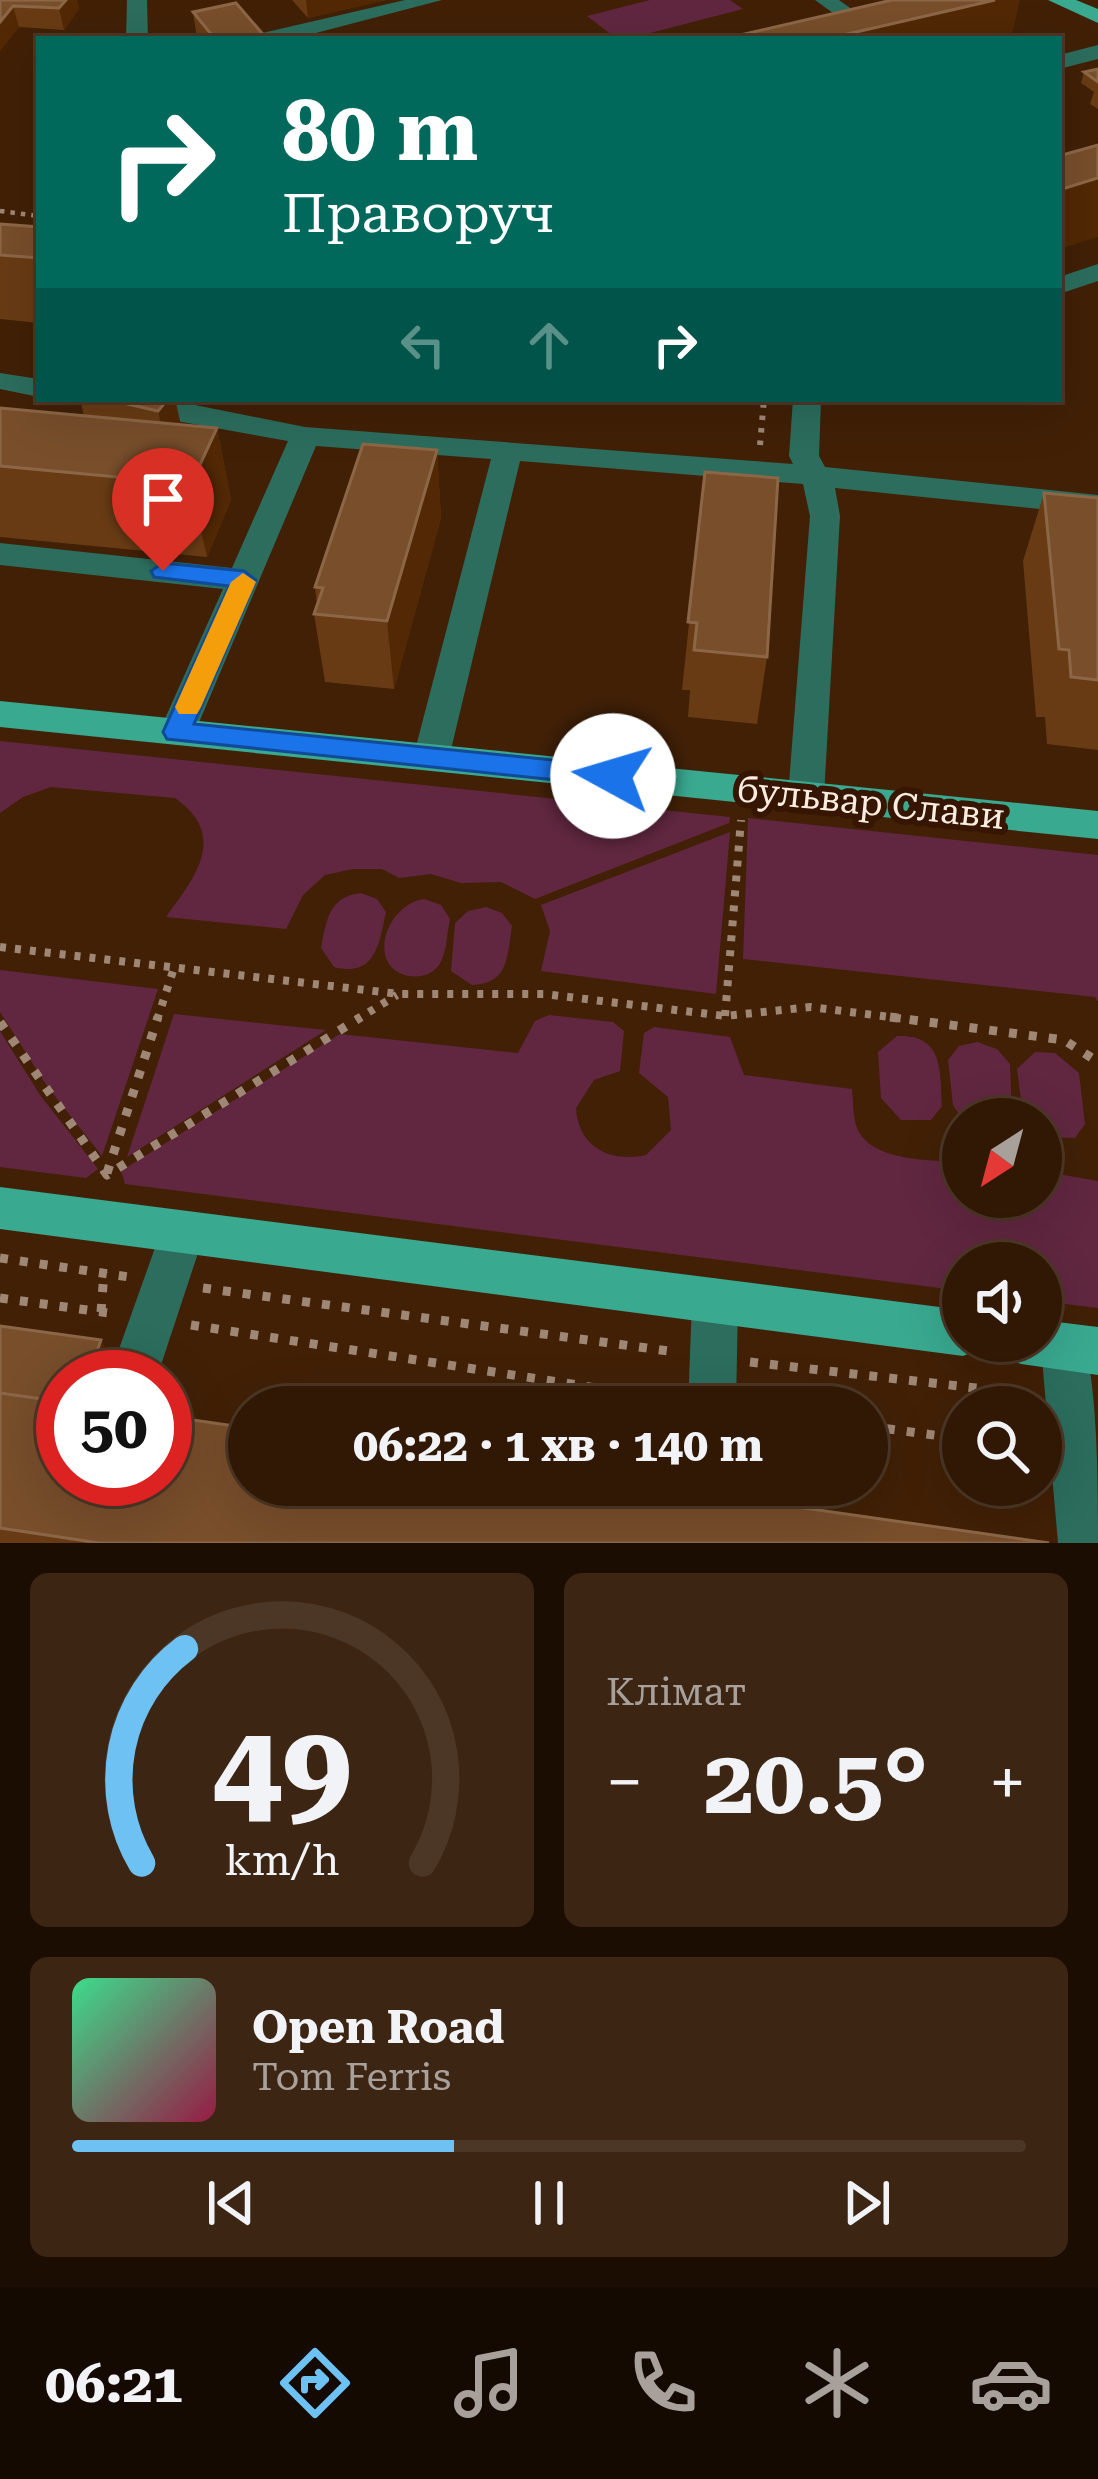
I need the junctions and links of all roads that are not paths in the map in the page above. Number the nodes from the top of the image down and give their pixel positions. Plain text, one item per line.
1 (137, 0) edge
2 (432, 0) edge
3 (825, 0) edge
4 (1058, 0) edge
5 (1085, 0) edge
6 (1098, 5) edge
7 (1098, 17) edge
8 (137, 36) edge
9 (279, 36) edge
10 (879, 36) edge
11 (1098, 52) edge
12 (1062, 61) edge
13 (1098, 272) edge
14 (1062, 285) edge
15 (0, 381) edge
16 (36, 387) edge
17 (120, 402) edge
18 (807, 402) edge
19 (305, 436) junction
20 (507, 453) junction
21 (812, 476) junction
22 (1098, 505) edge
23 (0, 554) edge
24 (244, 580) junction
25 (0, 714) edge
26 (177, 732) junction
27 (431, 758) junction
28 (806, 796) junction
29 (1098, 825) edge
30 (0, 1208) edge
31 (182, 1232) junction
32 (716, 1301) junction
33 (942, 1331) edge
34 (1062, 1346) edge
35 (142, 1350) edge
36 (712, 1386) edge
37 (1084, 1543) edge

1 - 8 lane
2 - 9 lane
3 - 10 lane
4 - 7 main road
5 - 6 main road
11 - 12 lane
13 - 14 lane
15 - 16 lane
17 - 19 lane
18 - 21 lane
19 - 20 lane
19 - 24 lane
20 - 21 lane
20 - 27 lane
21 - 22 lane
21 - 28 lane
23 - 24 lane
24 - 26 lane
25 - 26 main road, бульвар Слави
26 - 27 main road, бульвар Слави
27 - 28 main road, бульвар Слави
28 - 29 main road, бульвар Слави
30 - 31 main road
31 - 32 main road
31 - 35 lane
32 - 33 main road
32 - 36 lane
34 - 37 lane

